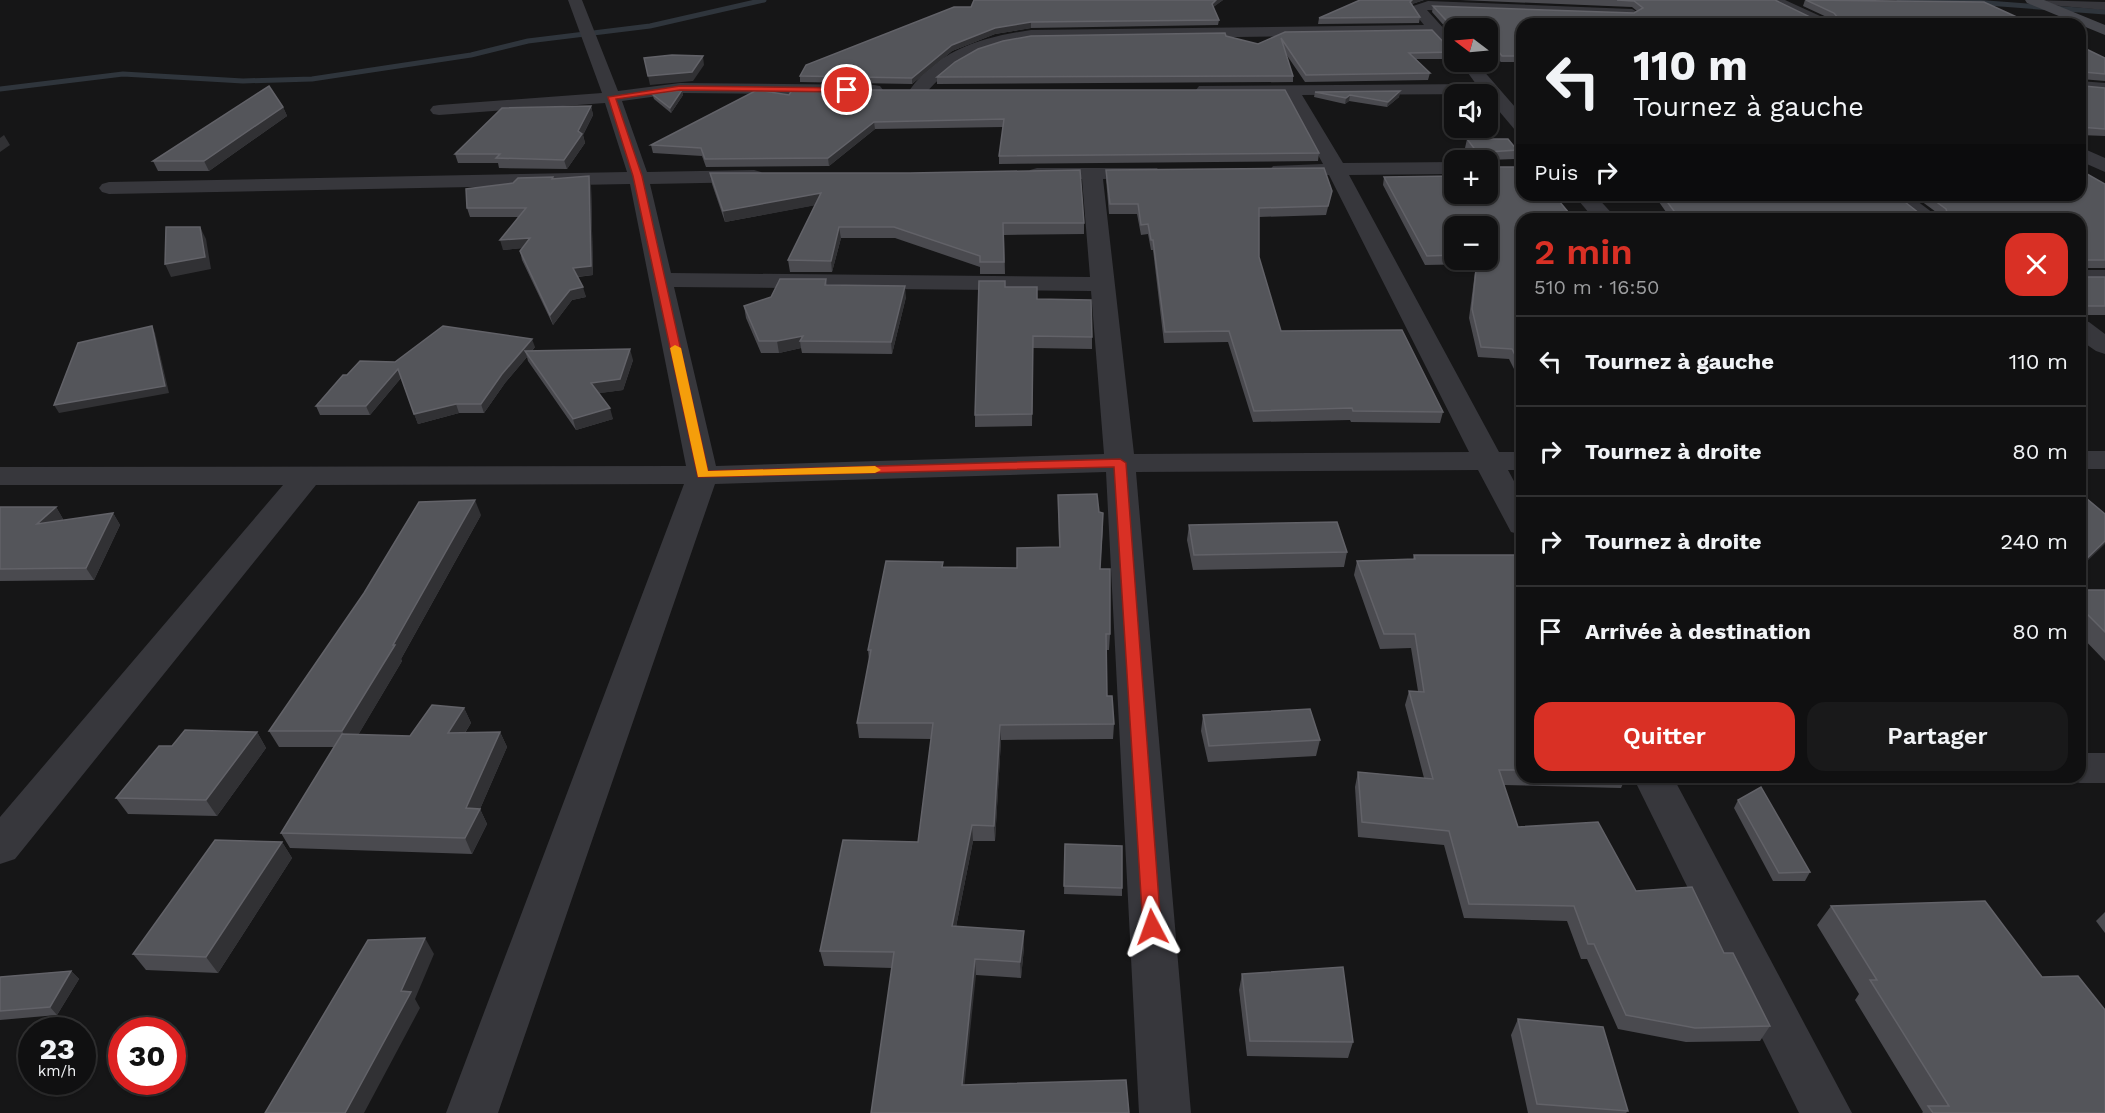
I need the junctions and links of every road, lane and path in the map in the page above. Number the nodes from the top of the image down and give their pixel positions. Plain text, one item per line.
1 (575, 0) edge
2 (1613, 0) edge
3 (1773, 0) edge
4 (2031, 0) edge
5 (2039, 0) edge
6 (2105, 6) edge
7 (1632, 13) junction
8 (1639, 18) edge
9 (1813, 18) edge
10 (2075, 18) edge
11 (2086, 22) edge
12 (1436, 29) junction
13 (2105, 30) edge
14 (1444, 38) edge
15 (1474, 72) edge
16 (1485, 84) edge
17 (2086, 86) edge
18 (2105, 88) edge
19 (1444, 89) edge
20 (906, 90) junction
21 (1186, 90) edge
22 (1291, 90) junction
23 (941, 91) edge
24 (612, 97) junction
25 (1498, 99) edge
26 (439, 110) dead end
27 (1516, 119) edge
28 (2086, 156) edge
29 (2105, 166) edge
30 (1444, 168) edge
31 (1336, 169) junction
32 (1266, 170) edge
33 (1173, 172) edge
34 (1092, 173) junction
35 (1020, 174) edge
36 (638, 176) junction
37 (769, 176) edge
38 (109, 188) dead end
39 (1589, 201) edge
40 (1904, 201) edge
41 (1600, 213) edge
42 (1921, 213) edge
43 (2086, 277) edge
44 (2105, 277) edge
45 (661, 280) junction
46 (1102, 285) junction
47 (2086, 332) edge
48 (2105, 346) edge
49 (2086, 460) edge
50 (2105, 460) edge
51 (1490, 461) junction
52 (1516, 461) edge
53 (1120, 463) junction
54 (703, 474) junction
55 (0, 476) edge
56 (307, 476) junction
57 (1516, 513) edge
58 (2086, 768) edge
59 (2105, 768) edge
60 (1656, 783) edge
61 (0, 848) edge
62 (472, 1113) edge
63 (1165, 1113) edge
64 (1826, 1113) edge

1 - 24 street
2 - 7 street
3 - 9 street
4 - 10 street
5 - 6 street
7 - 8 street
7 - 12 street
11 - 13 street
12 - 14 street
12 - 20 street
15 - 16 street
17 - 18 street
19 - 22 street
20 - 23 street
20 - 24 street
21 - 22 street
22 - 31 street
24 - 26 street
24 - 36 street
25 - 27 street
28 - 29 street
30 - 31 street
31 - 32 street
31 - 51 street
33 - 34 street
34 - 35 street
34 - 46 street
36 - 37 street
36 - 38 street
36 - 45 street
39 - 41 street
40 - 42 street
43 - 44 street
45 - 46 street
45 - 54 street
46 - 53 street
47 - 48 street
49 - 50 street
51 - 52 street
51 - 53 street
51 - 57 street
53 - 54 street
53 - 63 street
54 - 56 street
54 - 62 street
55 - 56 street
56 - 61 street
58 - 59 street
60 - 64 street

